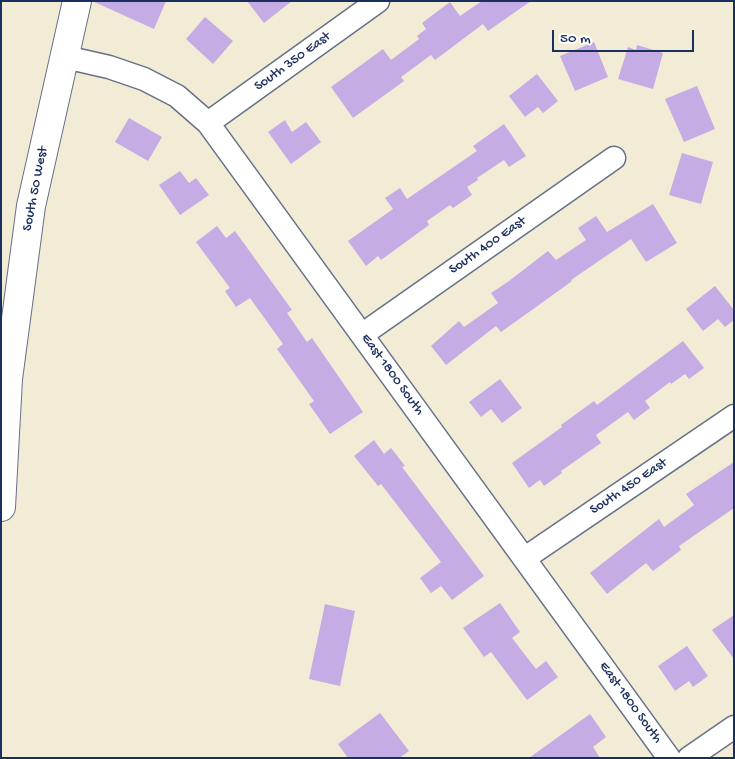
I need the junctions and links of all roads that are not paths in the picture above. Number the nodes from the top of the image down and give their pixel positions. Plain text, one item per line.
1 (77, 1) edge
2 (378, 1) edge
3 (65, 57) junction
4 (208, 123) junction
5 (614, 158) dead end
6 (363, 334) junction
7 (734, 416) edge
8 (1, 507) edge
9 (525, 558) junction
10 (734, 727) edge
11 (669, 758) edge
12 (689, 758) edge

1 - 3 street, South 50 West
2 - 4 street, South 350 East
3 - 4 street, East 1800 South
3 - 8 street, South 50 West
4 - 6 street, East 1800 South
5 - 6 street, South 400 East
6 - 9 street, East 1800 South
7 - 9 street, South 450 East
9 - 11 street, East 1800 South
10 - 12 street

